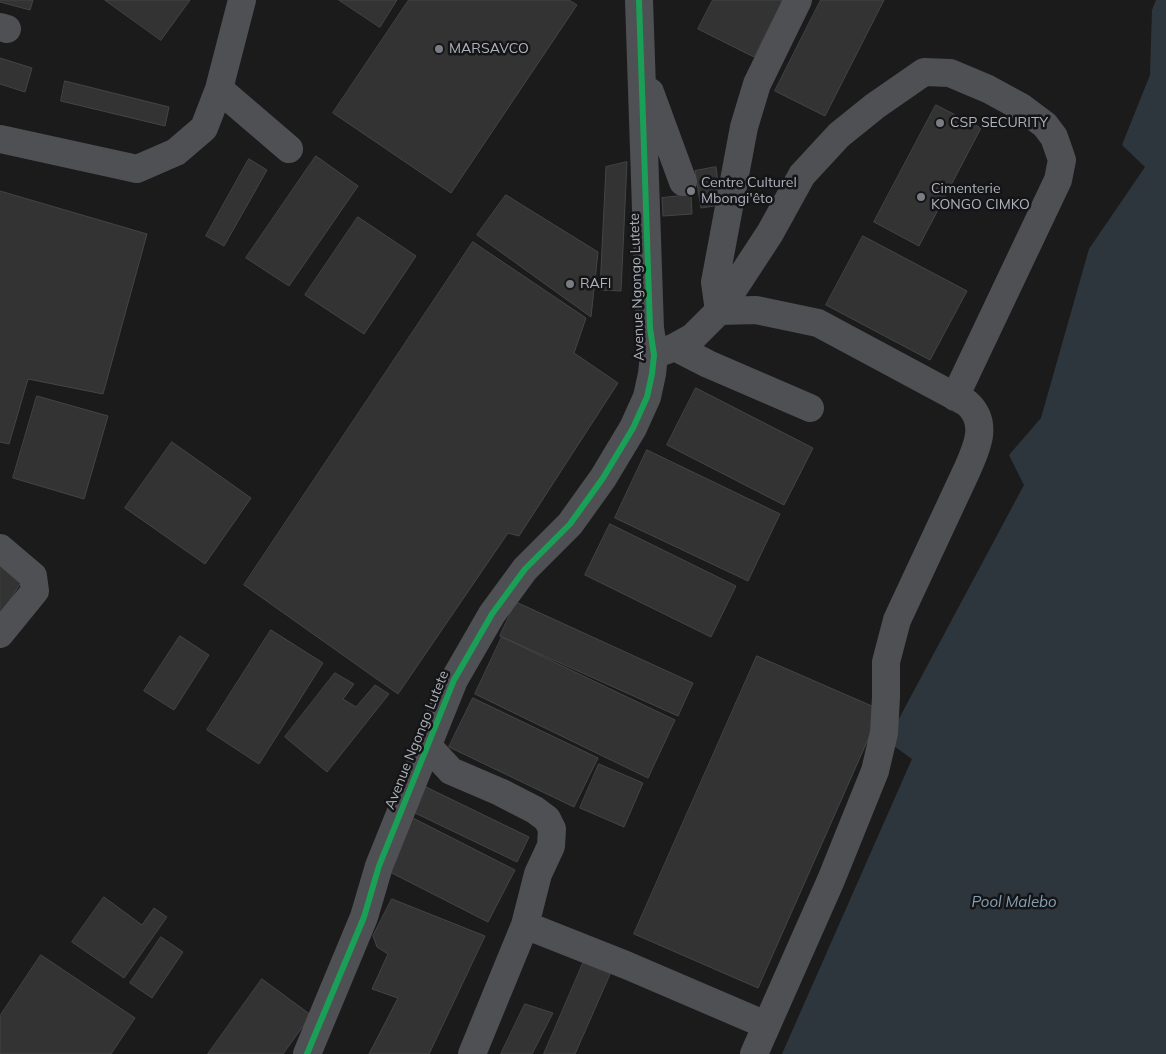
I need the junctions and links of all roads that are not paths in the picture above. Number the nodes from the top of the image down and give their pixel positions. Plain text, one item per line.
1 (242, 0) edge
2 (640, 0) edge
3 (798, 0) edge
4 (640, 64) junction
5 (219, 88) junction
6 (0, 139) edge
7 (289, 149) dead end
8 (683, 182) dead end
9 (719, 311) junction
10 (664, 351) junction
11 (955, 397) junction
12 (810, 408) dead end
13 (0, 548) edge
14 (0, 634) edge
15 (428, 745) junction
16 (525, 925) junction
17 (766, 1025) junction
18 (307, 1054) edge
19 (472, 1054) edge
20 (754, 1054) edge

1 - 5 street
2 - 4 street, Avenue Ngongo Lutete
3 - 9 street
4 - 8 street
4 - 10 street, Avenue Ngongo Lutete
5 - 6 street
5 - 7 street
9 - 10 street
9 - 11 street
9 - 11 street
10 - 12 street
10 - 15 street, Avenue Ngongo Lutete
11 - 17 street
13 - 14 street
15 - 16 street
15 - 18 street, Avenue Ngongo Lutete
16 - 17 street
16 - 19 street
17 - 20 street

